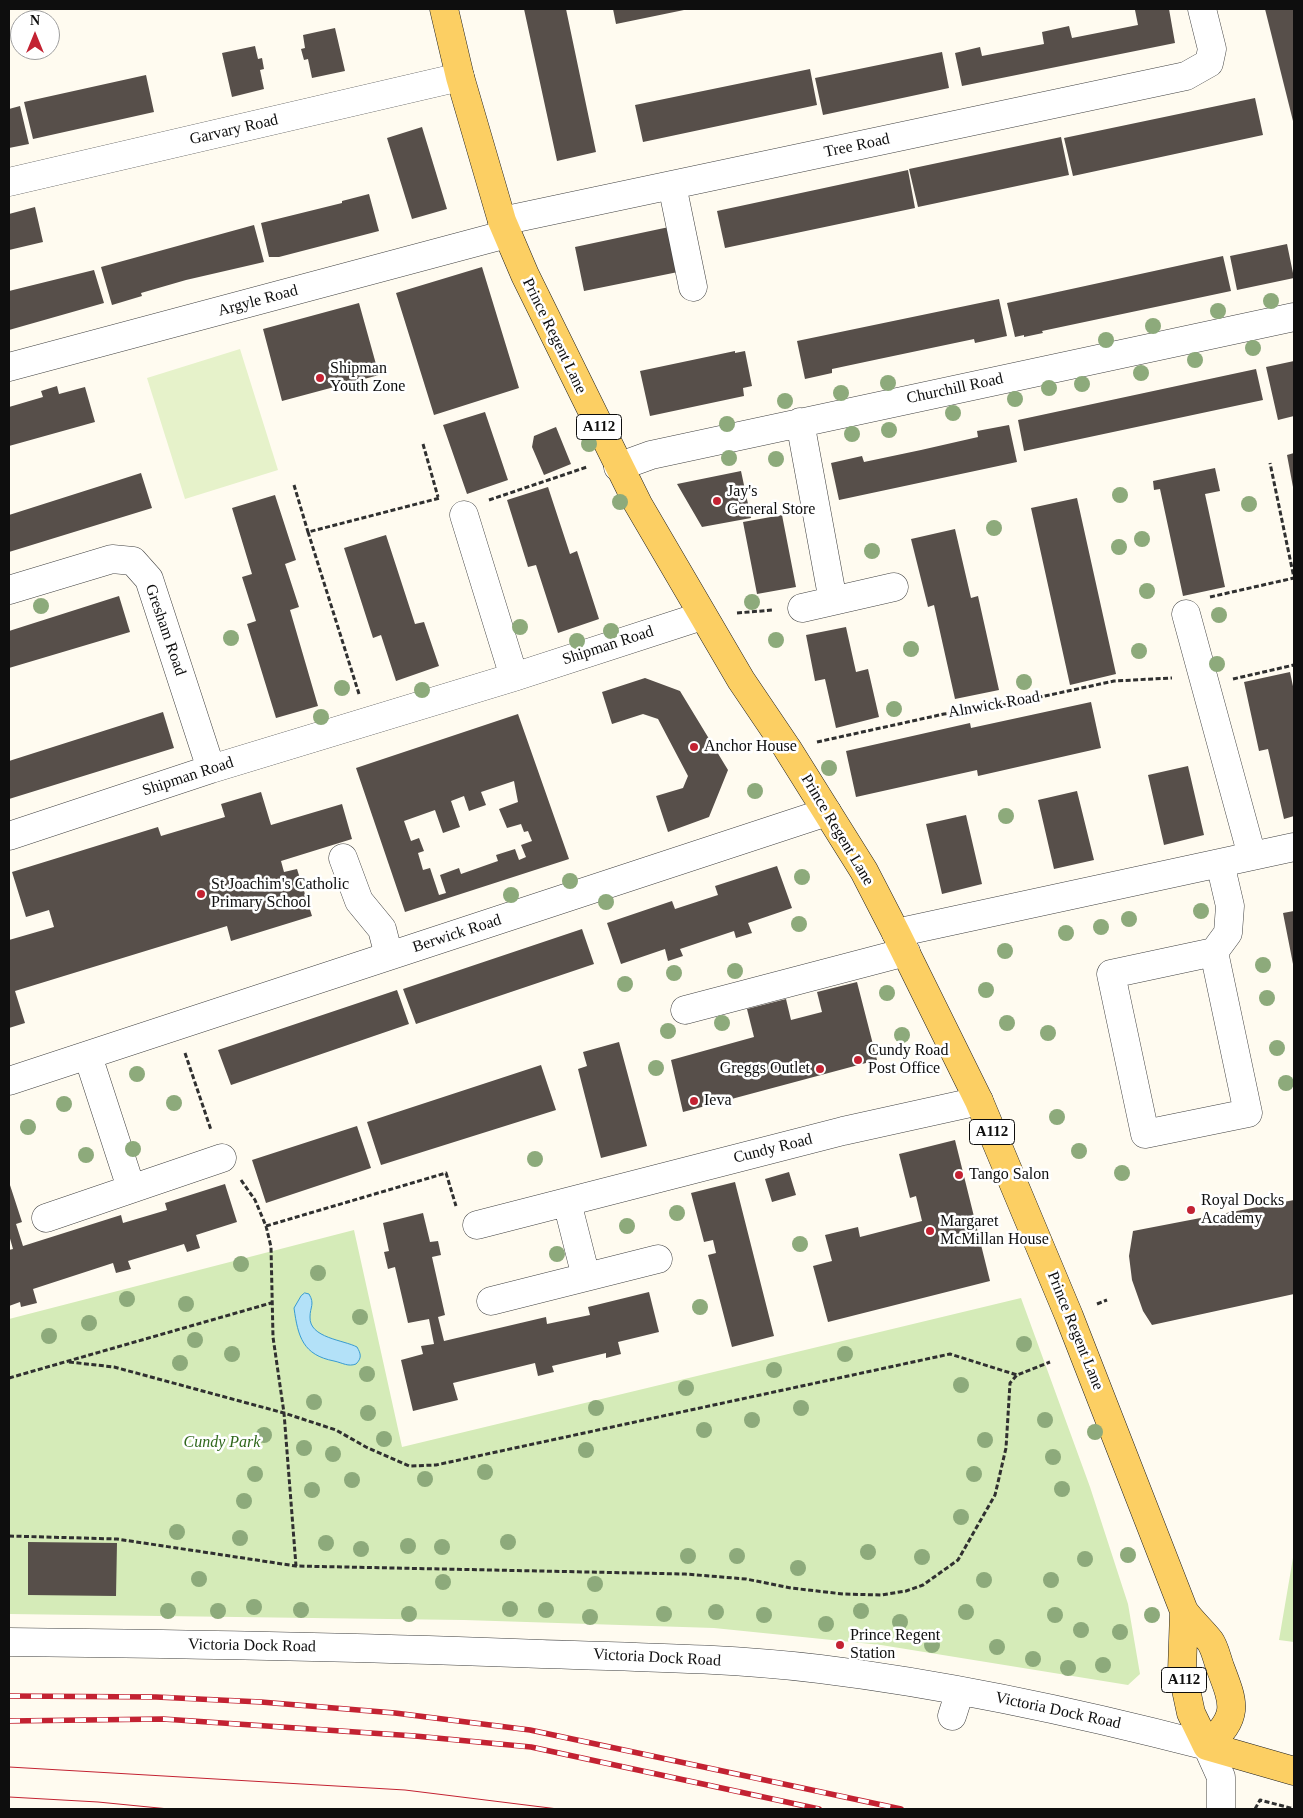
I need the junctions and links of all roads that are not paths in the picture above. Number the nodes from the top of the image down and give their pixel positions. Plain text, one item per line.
1 (444, 9) edge
2 (1202, 9) edge
3 (460, 77) junction
4 (9, 182) edge
5 (672, 185) junction
6 (504, 228) junction
7 (693, 287) dead end
8 (1294, 317) edge
9 (9, 367) edge
10 (800, 422) junction
11 (616, 462) junction
12 (465, 506) road end
13 (894, 587) dead end
14 (9, 590) edge
15 (833, 601) junction
16 (802, 608) road end
17 (1186, 614) road end
18 (702, 616) junction
19 (514, 677) junction
20 (211, 769) junction
21 (827, 812) junction
22 (9, 836) edge
23 (1294, 847) edge
24 (1252, 856) junction
25 (344, 858) dead end
26 (1220, 863) junction
27 (901, 943) junction
28 (1214, 952) junction
29 (389, 956) junction
30 (686, 1010) dead end
31 (88, 1056) junction
32 (9, 1081) edge
33 (979, 1101) junction
34 (222, 1158) road end
35 (131, 1188) junction
36 (567, 1202) junction
37 (46, 1218) dead end
38 (477, 1225) road end
39 (658, 1259) dead end
40 (586, 1277) junction
41 (491, 1301) dead end
42 (1184, 1611) junction
43 (9, 1642) edge
44 (960, 1691) junction
45 (952, 1716) dead end
46 (1207, 1746) junction
47 (1294, 1771) edge
48 (1221, 1809) edge

1 - 3 main road, Prince Regent Lane / A112
2 - 5 street, Tree Road
3 - 4 street, Garvary Road
3 - 6 main road, Prince Regent Lane / A112
5 - 6 street, Tree Road
5 - 7 street
6 - 9 street, Argyle Road
6 - 11 main road, Prince Regent Lane / A112
8 - 10 street, Churchill Road
10 - 11 street, Churchill Road
10 - 15 street
11 - 18 main road, Prince Regent Lane / A112
12 - 19 street
13 - 15 street
14 - 20 street, Gresham Road
15 - 16 street
17 - 24 street
18 - 19 street, Shipman Road
18 - 21 main road, Prince Regent Lane / A112
19 - 20 street, Shipman Road
20 - 22 street, Shipman Road
21 - 27 main road, Prince Regent Lane / A112
21 - 29 street, Berwick Road
23 - 24 street
24 - 26 street
25 - 29 street
26 - 27 street
26 - 28 street
27 - 30 street
27 - 33 main road, Prince Regent Lane / A112
28 - 28 street
29 - 31 street, Berwick Road
31 - 32 street, Berwick Road
31 - 35 street
33 - 36 street, Cundy Road
33 - 42 main road, Prince Regent Lane / A112
34 - 35 street
35 - 37 street
36 - 38 street, Cundy Road
36 - 40 street
39 - 40 street
40 - 41 street
42 - 46 main road, Prince Regent Lane / A112
42 - 46 main road, Prince Regent Lane / A112
43 - 44 street, Victoria Dock Road
44 - 45 street
44 - 46 street, Victoria Dock Road
46 - 47 main road, Victoria Dock Road
46 - 48 street

